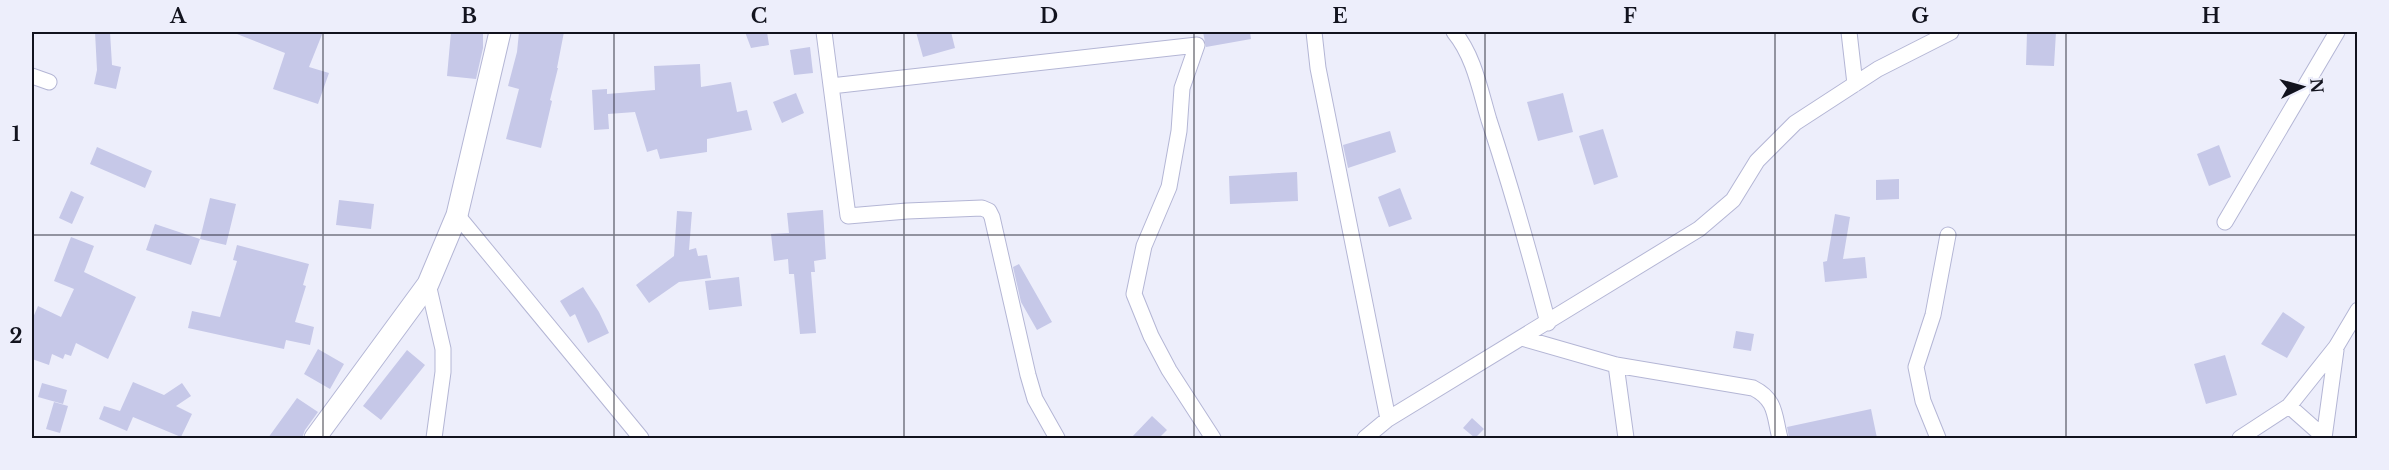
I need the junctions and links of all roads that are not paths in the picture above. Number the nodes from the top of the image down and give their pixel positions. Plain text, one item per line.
1 (500, 32) edge
2 (824, 32) edge
3 (1314, 32) edge
4 (1454, 32) edge
5 (1850, 32) edge
6 (1952, 32) edge
7 (2337, 32) edge
8 (32, 76) edge
9 (49, 82) dead end
10 (1855, 84) junction
11 (831, 86) junction
12 (457, 215) junction
13 (2225, 222) dead end
14 (1948, 235) dead end
15 (428, 284) junction
16 (2358, 310) edge
17 (1548, 323) junction
18 (1522, 338) junction
19 (2336, 347) junction
20 (1616, 365) junction
21 (2289, 406) junction
22 (1388, 419) junction
23 (315, 438) edge
24 (434, 438) edge
25 (641, 438) edge
26 (1057, 438) edge
27 (1213, 438) edge
28 (1365, 438) edge
29 (1626, 438) edge
30 (1780, 438) edge
31 (1938, 438) edge
32 (2240, 438) edge
33 (2324, 438) edge

1 - 12 main road
2 - 11 street
3 - 22 street
4 - 17 street
5 - 10 street
6 - 10 street
7 - 13 street
8 - 9 street
10 - 17 street
11 - 26 street
11 - 27 street
12 - 15 main road
12 - 25 street
14 - 31 street
15 - 23 main road
15 - 24 street
16 - 19 street
17 - 18 street
18 - 20 street
18 - 22 street
19 - 21 street
19 - 33 street
20 - 29 street
20 - 30 street
21 - 32 street
21 - 33 street
22 - 28 street

